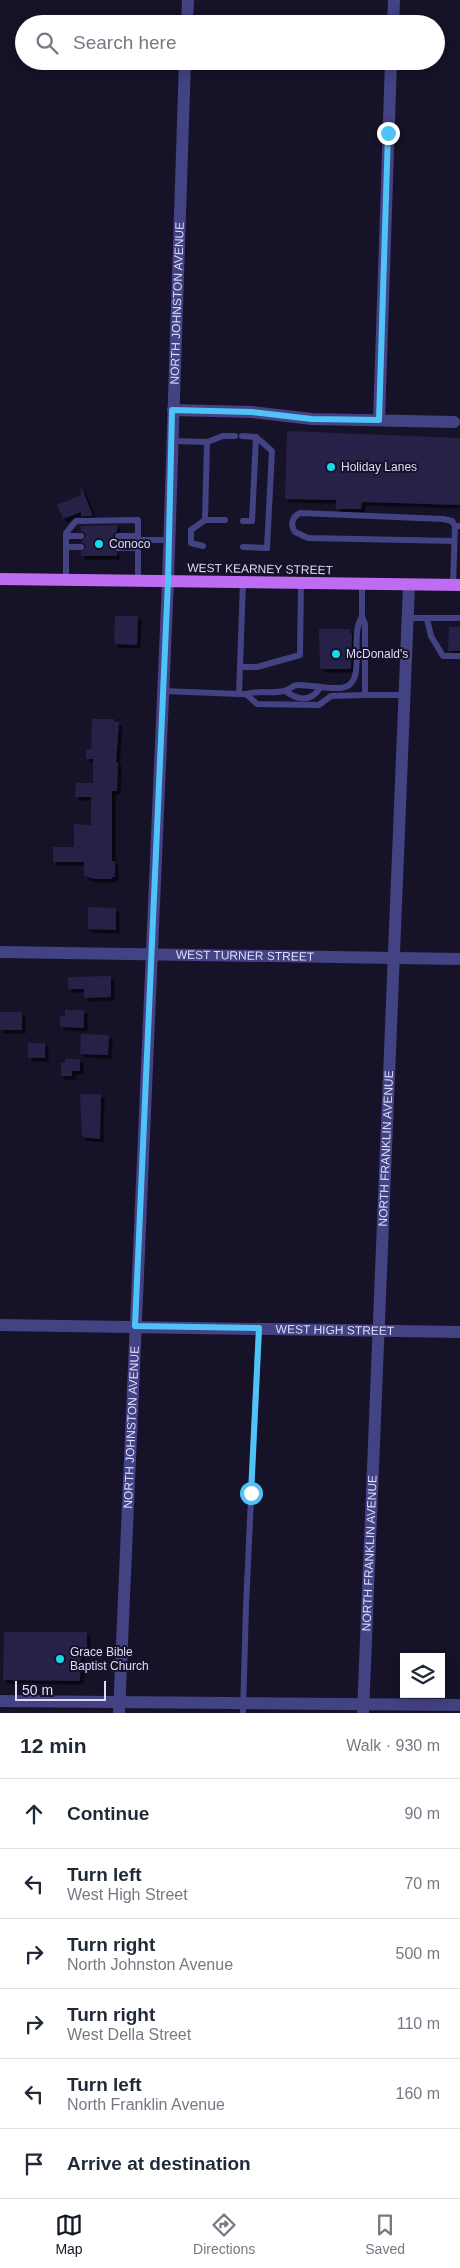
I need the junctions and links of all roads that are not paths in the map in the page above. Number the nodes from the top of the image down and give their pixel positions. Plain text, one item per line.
1 (188, 0) edge
2 (394, 0) edge
3 (187, 15) edge
4 (393, 15) edge
5 (186, 70) edge
6 (391, 70) edge
7 (172, 410) junction
8 (379, 420) junction
9 (454, 422) dead end
10 (256, 437) junction
11 (172, 441) junction
12 (208, 442) junction
13 (205, 520) junction
14 (225, 520) dead end
15 (243, 521) dead end
16 (457, 526) edge
17 (66, 536) junction
18 (81, 536) dead end
19 (118, 536) dead end
20 (138, 538) junction
21 (169, 540) junction
22 (454, 541) junction
23 (203, 546) dead end
24 (66, 547) junction
25 (81, 547) dead end
26 (243, 547) dead end
27 (117, 548) dead end
28 (138, 548) junction
29 (0, 579) edge
30 (66, 580) junction
31 (138, 581) junction
32 (168, 581) junction
33 (243, 582) junction
34 (301, 583) junction
35 (362, 584) junction
36 (409, 585) junction
37 (456, 585) edge
38 (362, 617) junction
39 (408, 618) junction
40 (460, 618) edge
41 (426, 619) junction
42 (460, 656) edge
43 (240, 667) junction
44 (320, 688) junction
45 (285, 691) junction
46 (163, 692) junction
47 (243, 694) junction
48 (365, 695) junction
49 (405, 695) junction
50 (0, 952) edge
51 (151, 954) junction
52 (394, 958) junction
53 (460, 959) edge
54 (0, 1325) edge
55 (135, 1326) junction
56 (259, 1328) junction
57 (378, 1330) junction
58 (460, 1332) edge
59 (0, 1701) edge
60 (460, 1705) edge
61 (119, 1708) edge
62 (243, 1708) edge
63 (363, 1709) edge

1 - 3 street
2 - 4 street
5 - 7 street, NORTH JOHNSTON AVENUE
6 - 8 street
7 - 8 street
7 - 11 street, NORTH JOHNSTON AVENUE
8 - 9 street
10 - 12 lane
10 - 15 lane
10 - 26 lane
11 - 12 lane
11 - 21 street, NORTH JOHNSTON AVENUE
12 - 13 lane
13 - 14 lane
13 - 23 lane
16 - 22 lane
16 - 22 lane
17 - 18 lane
17 - 20 lane
17 - 24 lane
19 - 20 lane
20 - 21 lane
20 - 28 lane
21 - 32 street, NORTH JOHNSTON AVENUE
22 - 37 lane
24 - 25 lane
24 - 30 lane
27 - 28 lane
28 - 31 lane
29 - 30 main road, WEST KEARNEY STREET
30 - 31 main road, WEST KEARNEY STREET
31 - 32 main road, WEST KEARNEY STREET
32 - 33 main road, WEST KEARNEY STREET
32 - 46 street, NORTH JOHNSTON AVENUE
33 - 34 main road, WEST KEARNEY STREET
33 - 43 lane
34 - 35 main road, WEST KEARNEY STREET
34 - 43 lane
35 - 36 main road, WEST KEARNEY STREET
35 - 38 lane
36 - 37 main road, WEST KEARNEY STREET
36 - 39 street, NORTH FRANKLIN AVENUE
38 - 44 lane
38 - 48 lane
39 - 41 lane
39 - 49 street, NORTH FRANKLIN AVENUE
40 - 41 lane
41 - 42 lane
43 - 47 lane
44 - 45 lane
44 - 45 lane
45 - 47 lane
46 - 47 lane
46 - 51 street, NORTH JOHNSTON AVENUE
47 - 48 lane
48 - 49 lane
49 - 52 street, NORTH FRANKLIN AVENUE
50 - 51 street, WEST TURNER STREET
51 - 52 street, WEST TURNER STREET
51 - 55 street, NORTH JOHNSTON AVENUE
52 - 53 street, WEST TURNER STREET
52 - 57 street, NORTH FRANKLIN AVENUE
54 - 55 street, WEST HIGH STREET
55 - 56 street, WEST HIGH STREET
55 - 61 street, NORTH JOHNSTON AVENUE
56 - 57 street, WEST HIGH STREET
56 - 62 lane
57 - 58 street, WEST HIGH STREET
57 - 63 street, NORTH FRANKLIN AVENUE
59 - 61 street
60 - 63 street
61 - 62 street
62 - 63 street

